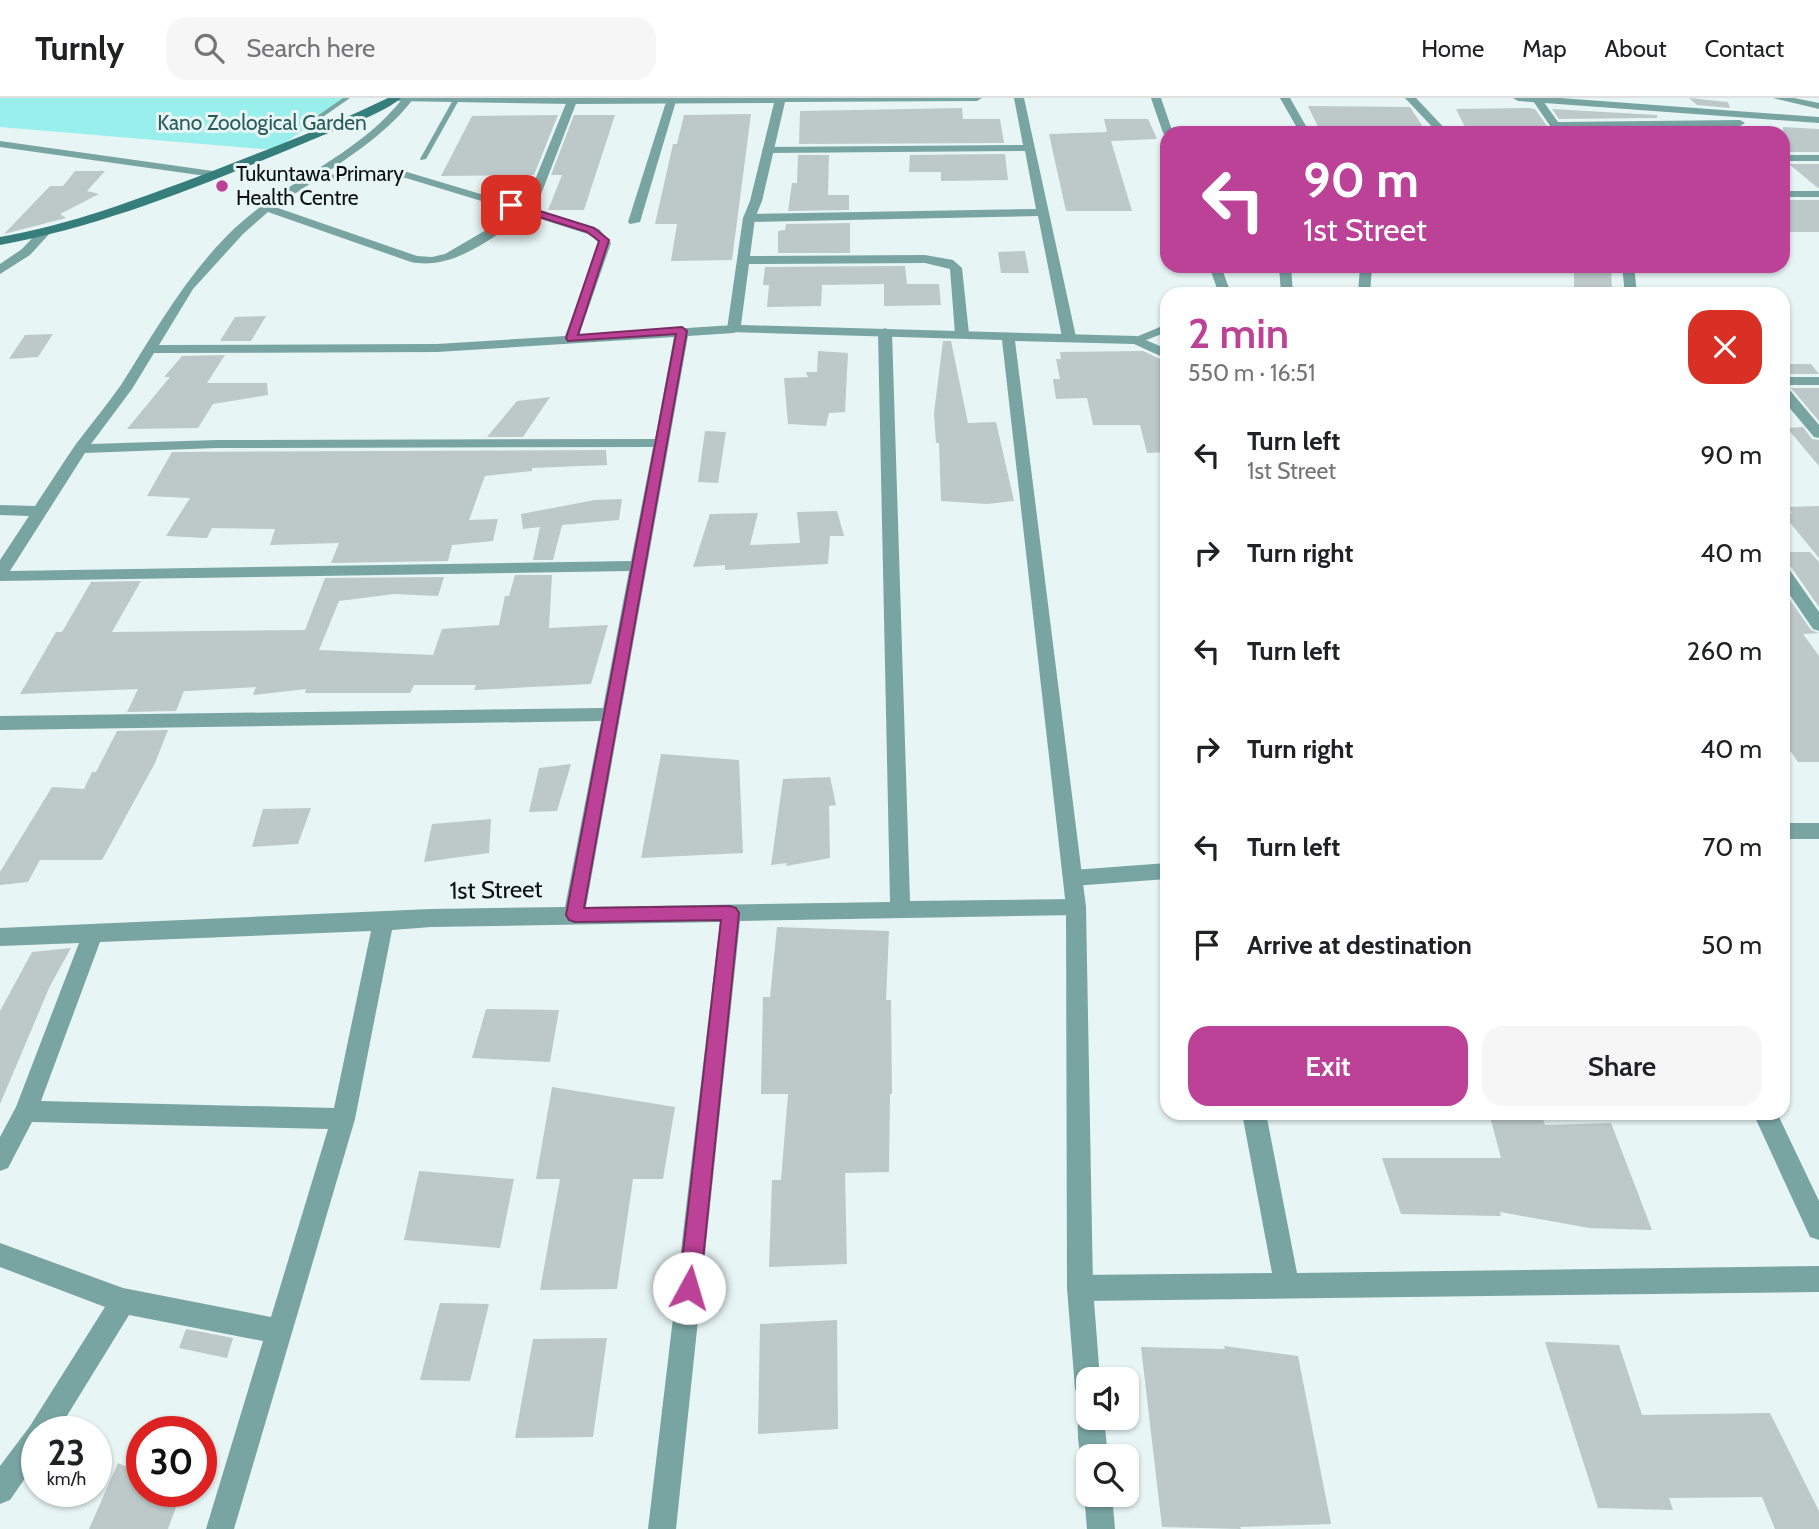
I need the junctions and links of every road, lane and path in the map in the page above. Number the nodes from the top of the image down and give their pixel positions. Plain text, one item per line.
1 (347, 98) edge
2 (396, 98) edge
3 (977, 98) edge
4 (1019, 98) edge
5 (1156, 98) edge
6 (1285, 98) edge
7 (1410, 98) edge
8 (1518, 98) edge
9 (1536, 98) edge
10 (1778, 98) edge
11 (408, 99) edge
12 (468, 99) edge
13 (588, 99) edge
14 (736, 99) edge
15 (456, 100) junction
16 (780, 100) junction
17 (572, 101) junction
18 (671, 101) junction
19 (1819, 106) edge
20 (1731, 114) junction
21 (315, 120) dead end
22 (1819, 120) edge
23 (1740, 124) joint
24 (1166, 126) edge
25 (1301, 126) edge
26 (1437, 126) edge
27 (1555, 126) edge
28 (1667, 126) edge
29 (0, 144) edge
30 (1029, 148) junction
31 (767, 150) junction
32 (1790, 158) edge
33 (1819, 158) edge
34 (423, 159) dead end
35 (213, 174) junction
36 (304, 181) junction
37 (1790, 194) edge
38 (1819, 194) edge
39 (266, 208) junction
40 (529, 210) junction
41 (1042, 212) junction
42 (749, 218) junction
43 (634, 222) dead end
44 (45, 232) junction
45 (0, 242) edge
46 (743, 260) junction
47 (0, 270) edge
48 (734, 329) junction
49 (682, 331) junction
50 (1160, 331) edge
51 (885, 332) junction
52 (962, 334) junction
53 (1008, 336) junction
54 (571, 338) junction
55 (1069, 338) junction
56 (1136, 340) junction
57 (149, 349) junction
58 (1160, 350) edge
59 (1790, 381) edge
60 (1819, 381) edge
61 (1790, 399) edge
62 (1819, 434) edge
63 (661, 443) junction
64 (80, 449) junction
65 (0, 510) edge
66 (41, 511) junction
67 (639, 566) junction
68 (0, 574) edge
69 (1790, 584) edge
70 (1798, 596) junction
71 (1819, 596) edge
72 (1819, 625) edge
73 (611, 714) junction
74 (0, 723) edge
75 (1790, 831) edge
76 (1819, 831) edge
77 (1160, 872) edge
78 (1073, 878) junction
79 (1076, 907) junction
80 (900, 910) junction
81 (730, 913) junction
82 (575, 915) junction
83 (383, 922) junction
84 (92, 935) junction
85 (0, 937) edge
86 (26, 1111) junction
87 (343, 1119) junction
88 (1255, 1120) edge
89 (1768, 1120) edge
90 (0, 1160) edge
91 (1819, 1228) edge
92 (0, 1255) edge
93 (1819, 1279) edge
94 (1287, 1285) junction
95 (1080, 1288) junction
96 (123, 1301) junction
97 (279, 1331) junction
98 (1086, 1367) edge
99 (52, 1416) edge
100 (21, 1460) edge
101 (0, 1490) edge
102 (1099, 1507) edge
103 (220, 1529) edge
104 (662, 1529) edge
105 (1101, 1529) edge

1 - 21 lane
2 - 11 street
2 - 35 main road
3 - 16 street
4 - 30 street
5 - 24 street
6 - 25 street
7 - 26 street
8 - 9 street
9 - 20 street
9 - 27 street
10 - 19 street
11 - 15 street
11 - 36 street
12 - 15 street
12 - 17 street
13 - 17 street
13 - 18 street
14 - 16 street
14 - 18 street
15 - 34 lane
16 - 31 street
17 - 40 street
18 - 43 street
20 - 22 street
20 - 23 street
23 - 28 street
29 - 35 street
30 - 31 street
30 - 41 street
31 - 42 street
32 - 33 street
35 - 44 main road
36 - 39 street
36 - 40 street
37 - 38 street
39 - 40 street
39 - 57 street
40 - 54 street
41 - 42 street
41 - 55 street
42 - 46 street
44 - 45 main road
44 - 47 street
46 - 48 street
46 - 52 street
48 - 49 street
48 - 51 street
49 - 54 street
49 - 63 street
50 - 56 street
51 - 52 street
51 - 80 street
52 - 53 street
53 - 55 street
53 - 78 street
54 - 57 street
55 - 56 street
56 - 58 street
57 - 64 street
59 - 60 street
61 - 62 street
63 - 64 street
63 - 67 street
64 - 66 street
65 - 66 street
66 - 68 street
67 - 68 street
67 - 73 street
69 - 70 street
70 - 71 street
70 - 72 street
73 - 74 street
73 - 82 street
75 - 76 street
77 - 78 street
78 - 79 street
79 - 80 street, 1st Street
79 - 95 street
80 - 81 street, 1st Street
81 - 82 street, 1st Street
81 - 104 street
82 - 83 street, 1st Street
83 - 84 street, 1st Street
83 - 87 street
84 - 85 street, 1st Street
84 - 86 street
86 - 87 street
86 - 90 street
87 - 97 street
88 - 94 street
89 - 91 street
92 - 96 street
93 - 94 street
94 - 95 street
95 - 98 street
96 - 97 street
96 - 99 street
97 - 103 street
100 - 101 street
102 - 105 street

